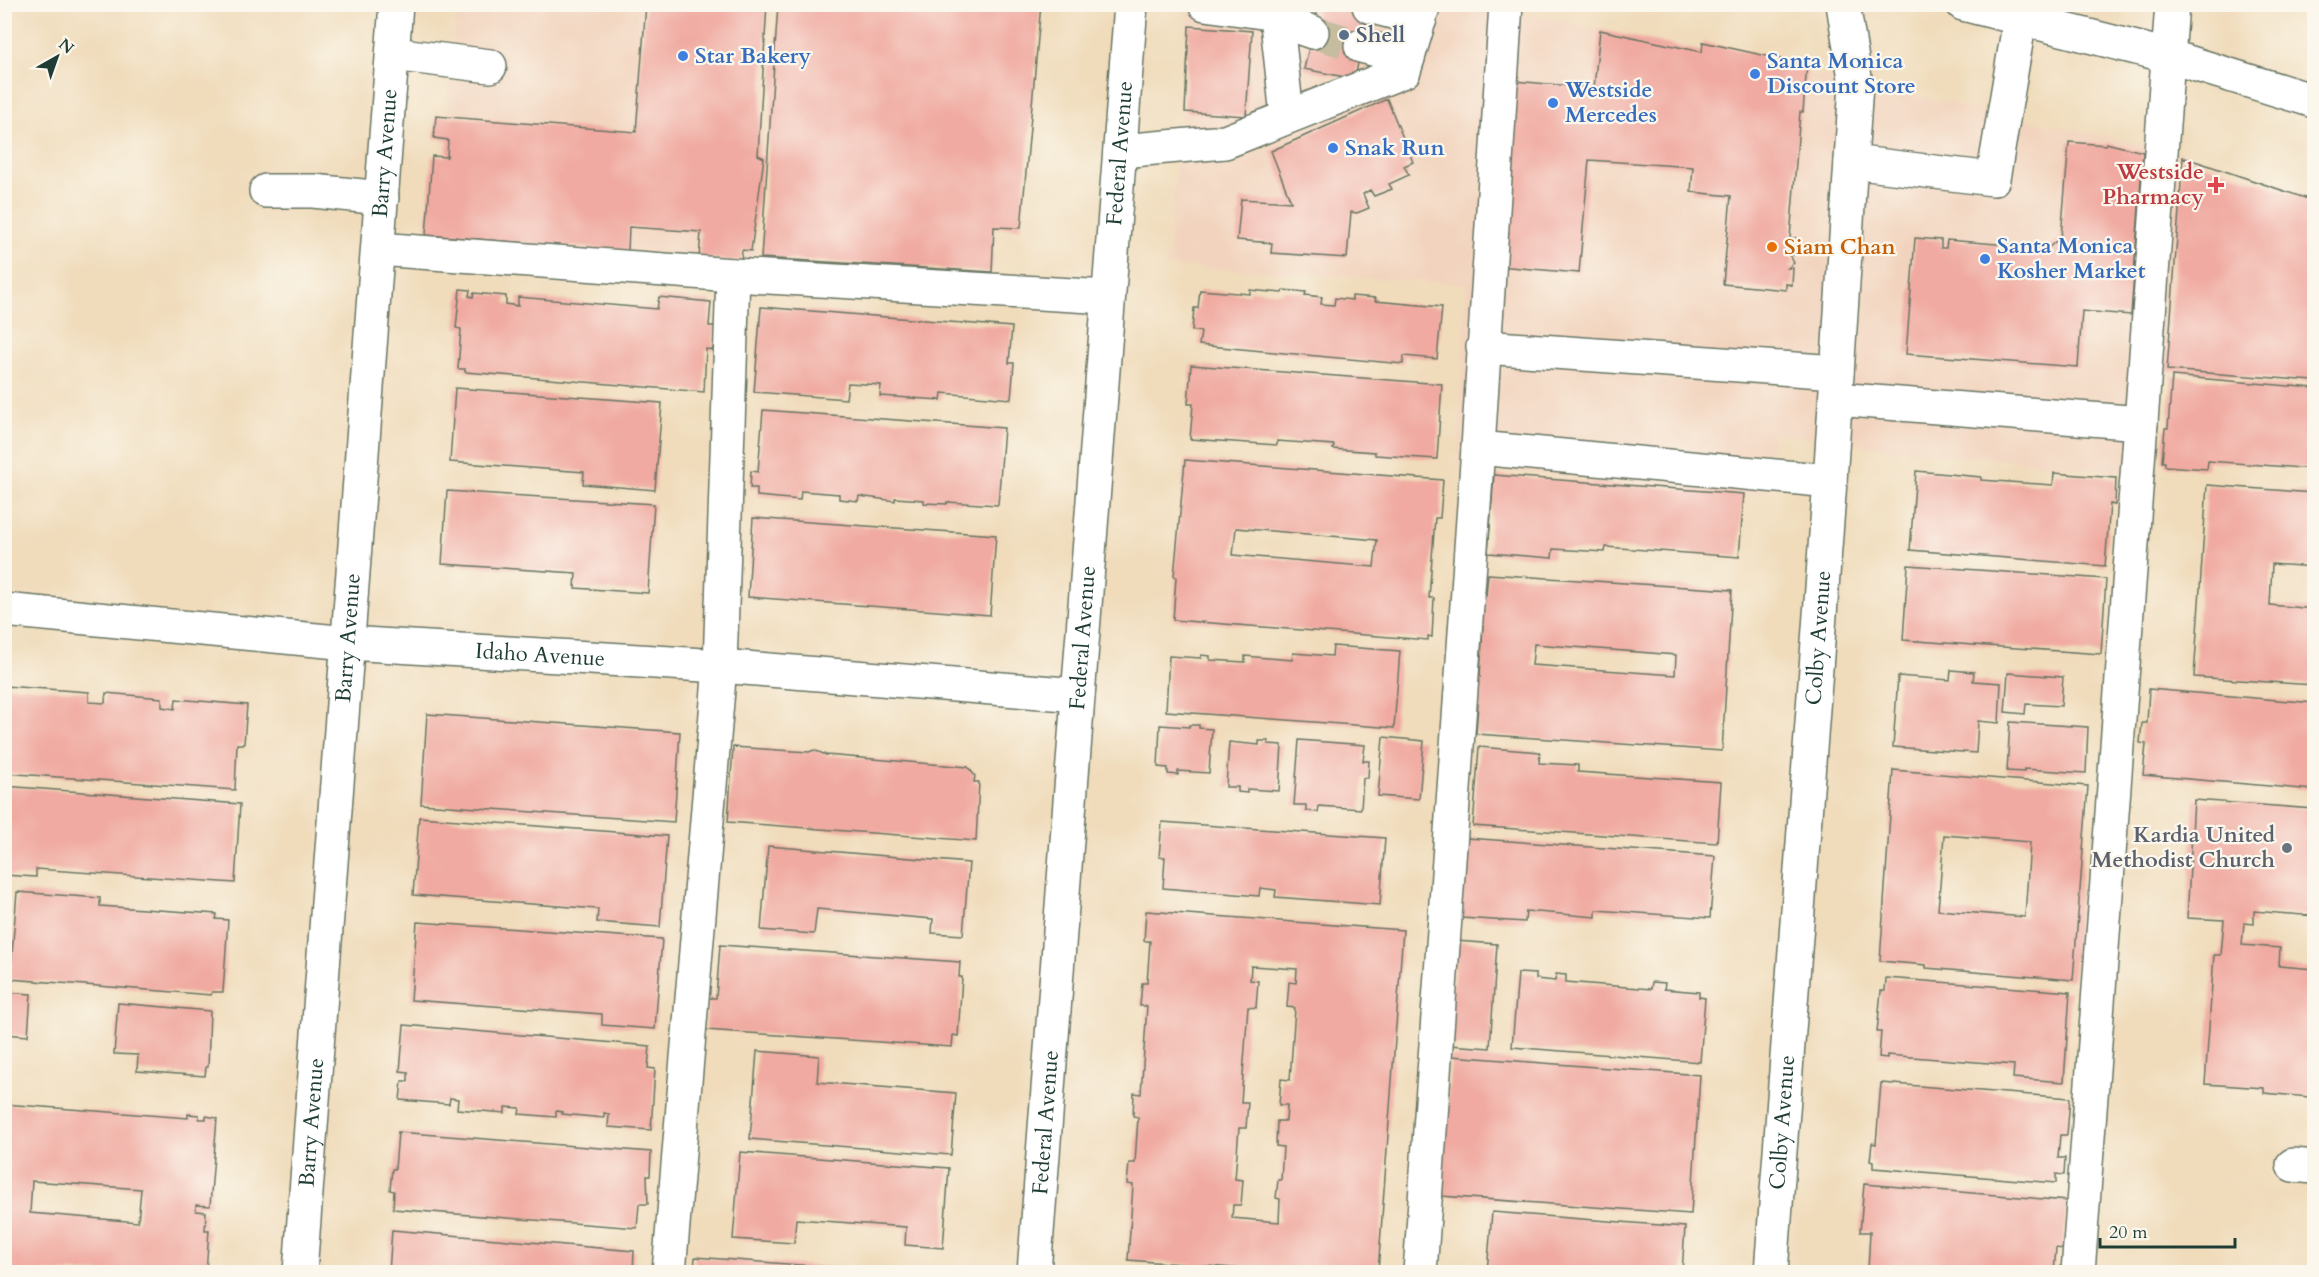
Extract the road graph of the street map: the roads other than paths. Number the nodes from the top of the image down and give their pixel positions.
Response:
1 (396, 4) edge
2 (1131, 4) edge
3 (1205, 4) edge
4 (1506, 4) edge
5 (1844, 4) edge
6 (1963, 4) edge
7 (2172, 4) edge
8 (1369, 6) dead end
9 (1422, 12) edge
10 (1276, 13) edge
11 (2020, 19) junction
12 (1312, 32) tunnel mouth
13 (1361, 46) tunnel mouth
14 (393, 54) junction
15 (2168, 56) junction
16 (1408, 58) junction
17 (490, 66) dead end
18 (2314, 101) edge
19 (1287, 116) junction
20 (1120, 151) junction
21 (1851, 162) junction
22 (266, 191) dead end
23 (382, 198) junction
24 (378, 249) junction
25 (733, 275) junction
26 (1108, 297) junction
27 (1484, 347) junction
28 (1836, 385) junction
29 (2141, 423) junction
30 (1478, 448) junction
31 (1830, 481) junction
32 (4, 610) edge
33 (348, 643) junction
34 (720, 666) junction
35 (1078, 695) junction
36 (300, 1272) edge
37 (669, 1272) edge
38 (1034, 1272) edge
39 (1420, 1272) edge
40 (1771, 1272) edge
41 (2078, 1272) edge

1 - 14 street, Barry Avenue
2 - 20 street, Federal Avenue
3 - 10 street
4 - 27 street
5 - 21 street, Colby Avenue
6 - 11 street
7 - 15 street
8 - 9 street
9 - 16 street
10 - 12 street
10 - 19 street
11 - 15 street
11 - 21 street
13 - 16 street
14 - 17 street
14 - 23 street, Barry Avenue
15 - 18 street
15 - 29 street
16 - 19 street
19 - 20 street
20 - 26 street, Federal Avenue
21 - 28 street, Colby Avenue
22 - 23 street
23 - 24 street, Barry Avenue
24 - 25 street
24 - 33 street, Barry Avenue
25 - 26 street
25 - 34 street
26 - 35 street, Federal Avenue
27 - 28 street
27 - 30 street
28 - 29 street
28 - 31 street, Colby Avenue
29 - 41 street
30 - 31 street
30 - 39 street
31 - 40 street, Colby Avenue
32 - 33 street, Idaho Avenue
33 - 34 street, Idaho Avenue
33 - 36 street, Barry Avenue
34 - 35 street, Idaho Avenue
34 - 37 street
35 - 38 street, Federal Avenue

